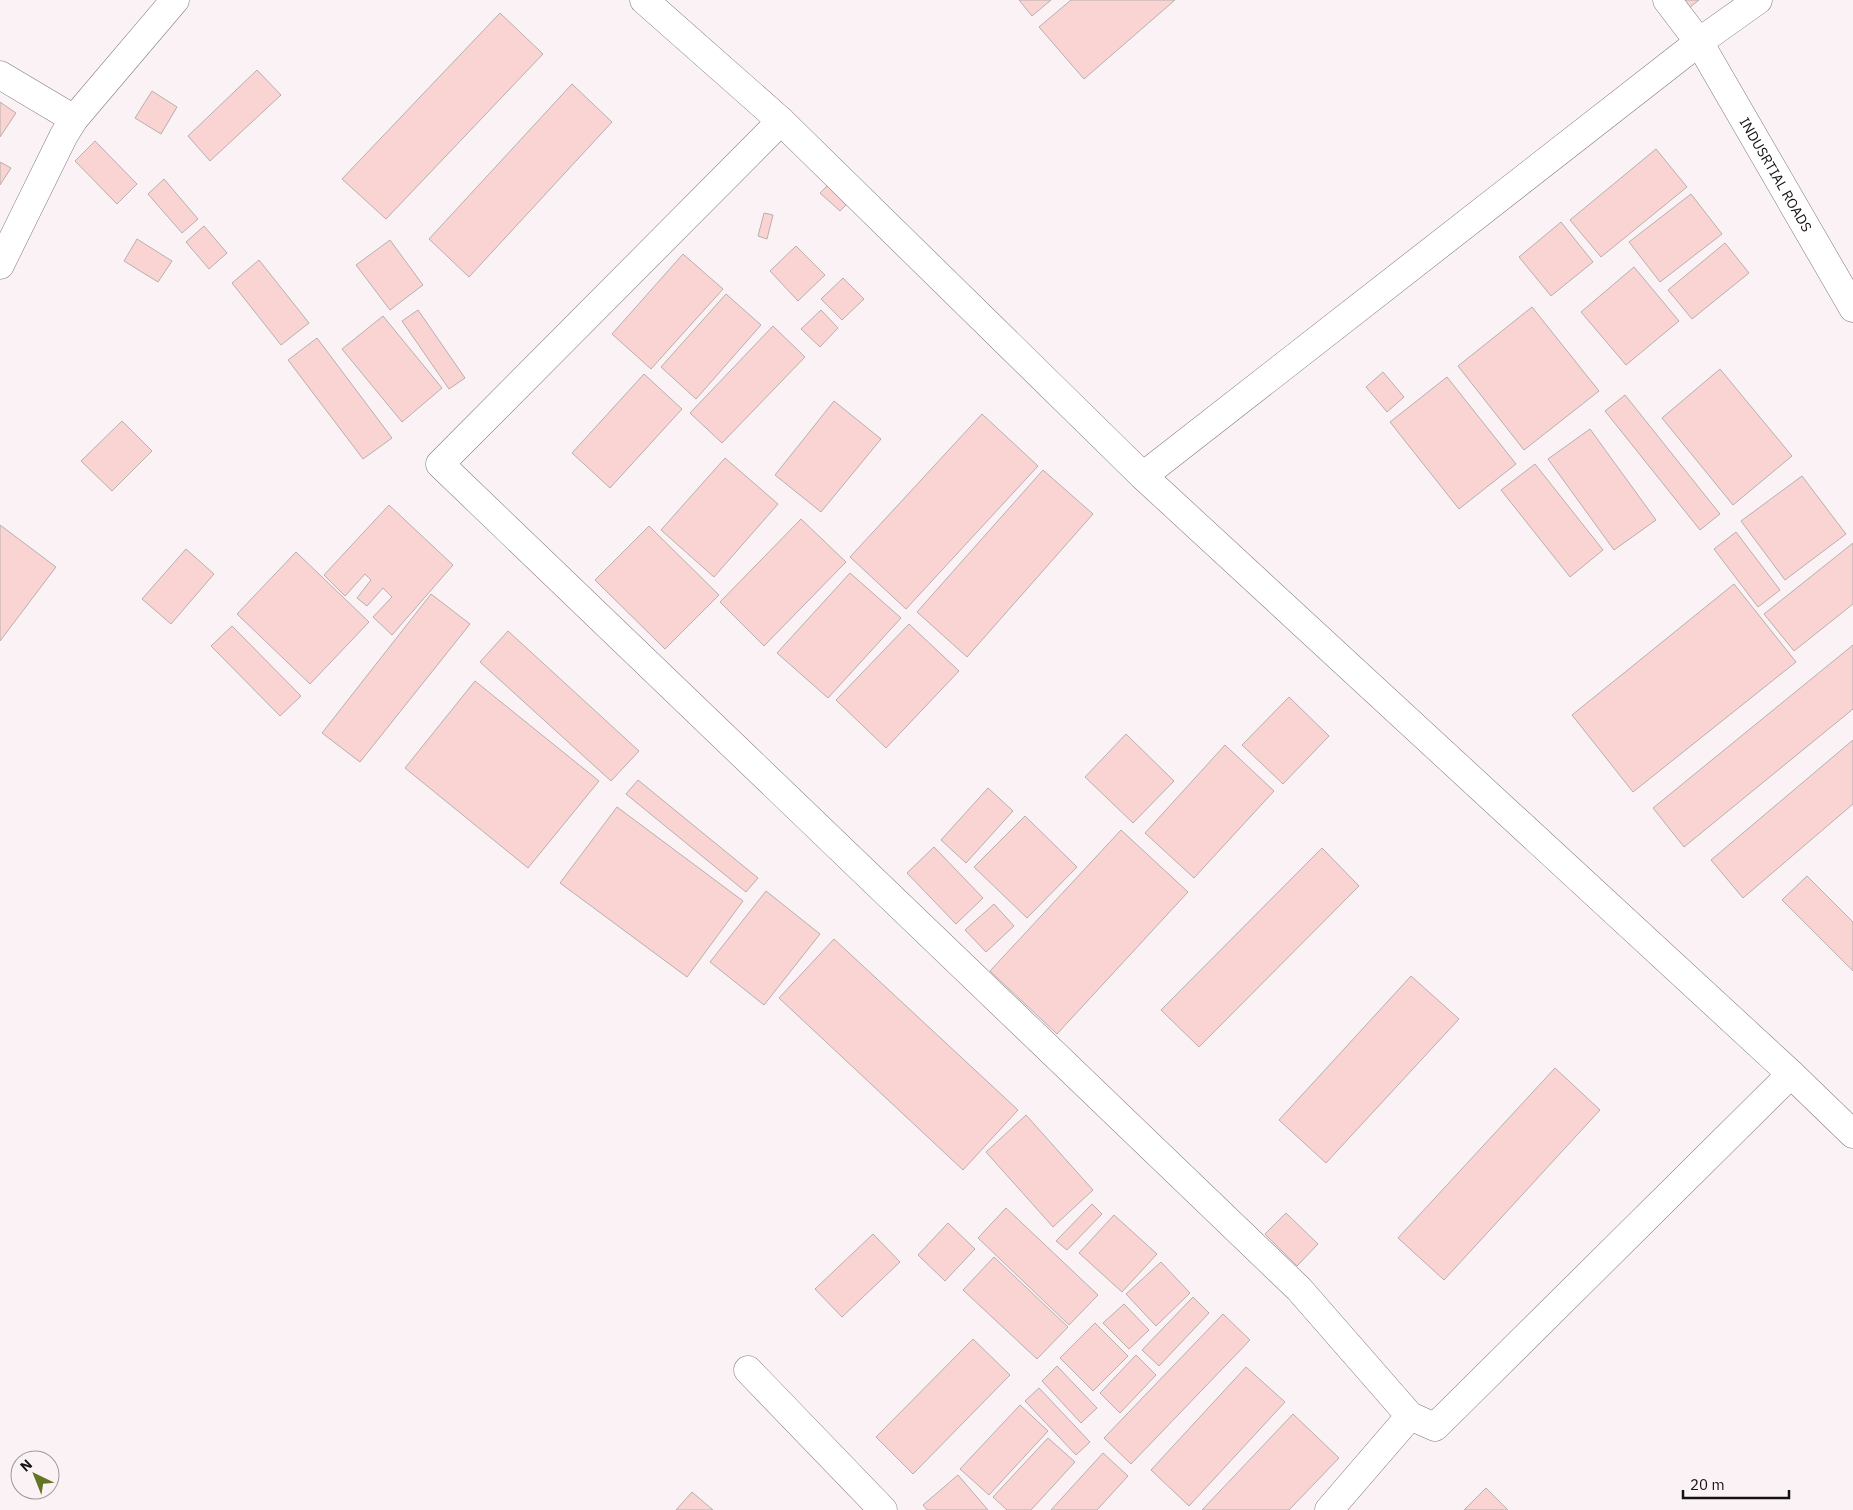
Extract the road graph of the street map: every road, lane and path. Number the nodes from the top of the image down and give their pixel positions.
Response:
1 (175, 0) edge
2 (644, 0) edge
3 (1667, 0) edge
4 (1758, 0) edge
5 (1699, 42) junction
6 (0, 75) edge
7 (74, 118) junction
8 (781, 121) junction
9 (0, 264) edge
10 (1853, 308) edge
11 (1143, 476) junction
12 (1791, 1074) junction
13 (1853, 1134) edge
14 (748, 1370) dead end
15 (1410, 1416) junction
16 (883, 1510) edge
17 (1329, 1510) edge

1 - 7 street
2 - 8 street
3 - 5 street, INDUSRTIAL ROADS
4 - 5 street
5 - 10 street, INDUSRTIAL ROADS
5 - 11 street
6 - 7 street
7 - 9 street
8 - 11 street
8 - 15 street
11 - 12 street
12 - 13 street
12 - 15 street
14 - 16 street
15 - 17 street

